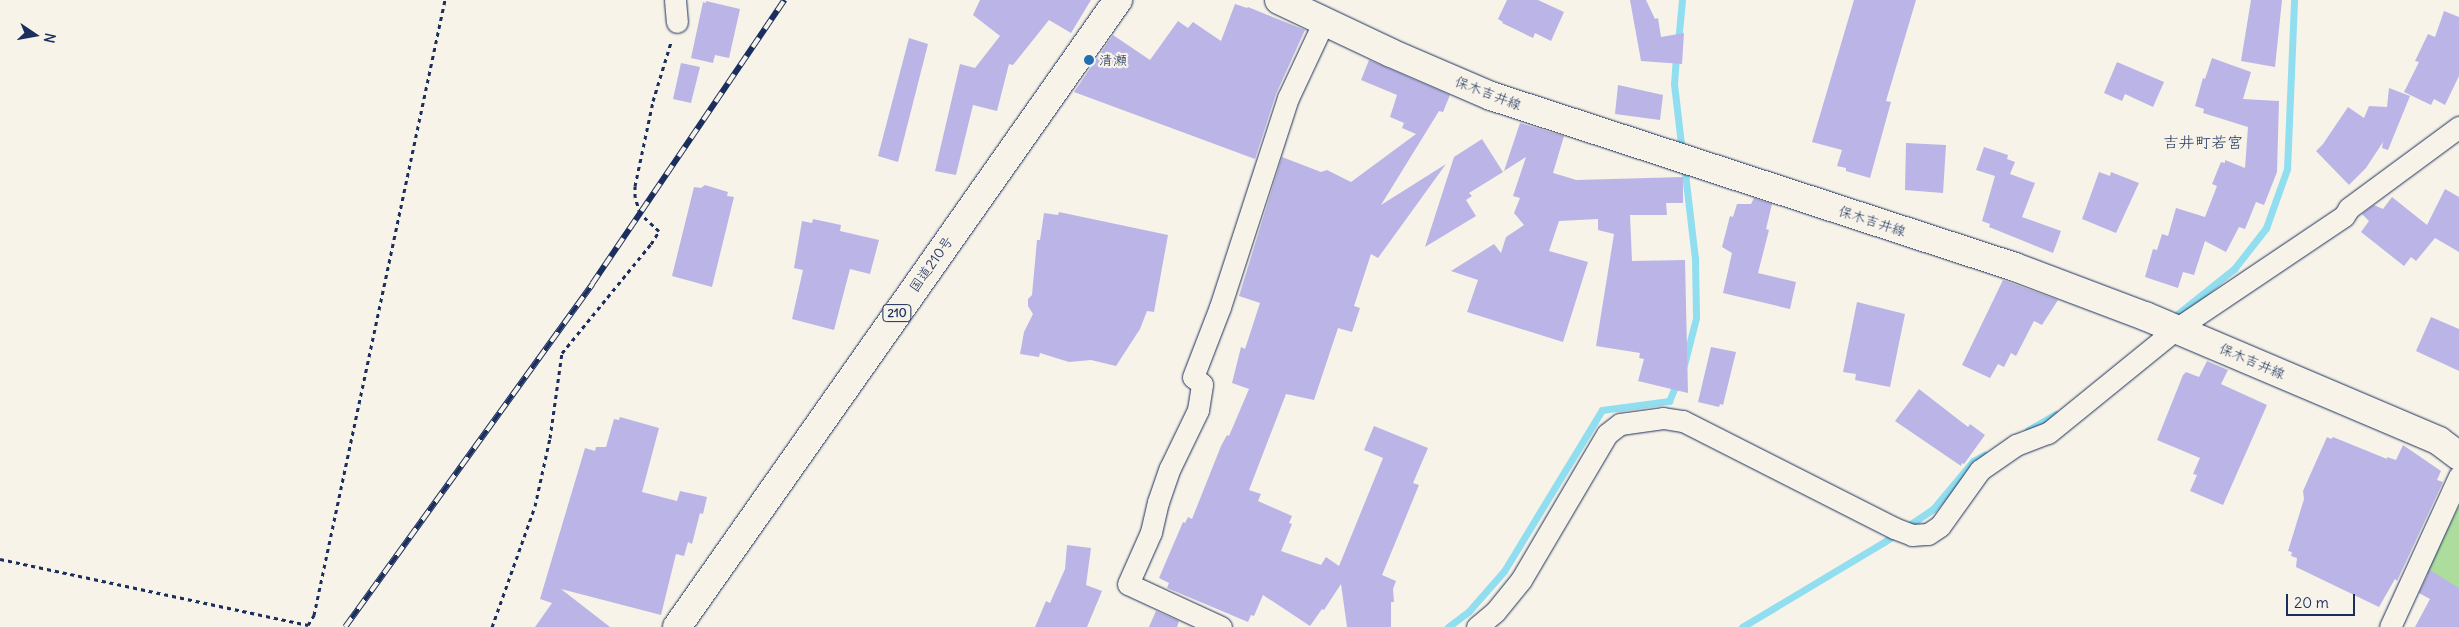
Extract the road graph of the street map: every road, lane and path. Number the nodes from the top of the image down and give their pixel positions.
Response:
1 (445, 0) edge
2 (675, 0) edge
3 (1118, 0) edge
4 (1280, 0) edge
5 (1324, 21) junction
6 (678, 22) joint
7 (2459, 128) edge
8 (2176, 329) junction
9 (2459, 456) edge
10 (2459, 476) edge
11 (0, 559) edge
12 (308, 626) edge
13 (492, 627) edge
14 (677, 627) edge
15 (1221, 627) edge
16 (1477, 627) edge
17 (2390, 627) edge

1 - 12 path
2 - 6 street
3 - 14 main road, 国道210号 / 210
4 - 5 main road, 保木吉井線
5 - 8 main road, 保木吉井線
5 - 15 street
6 - 13 path
7 - 8 street
8 - 9 main road, 保木吉井線
8 - 16 street
10 - 17 street
11 - 12 path

